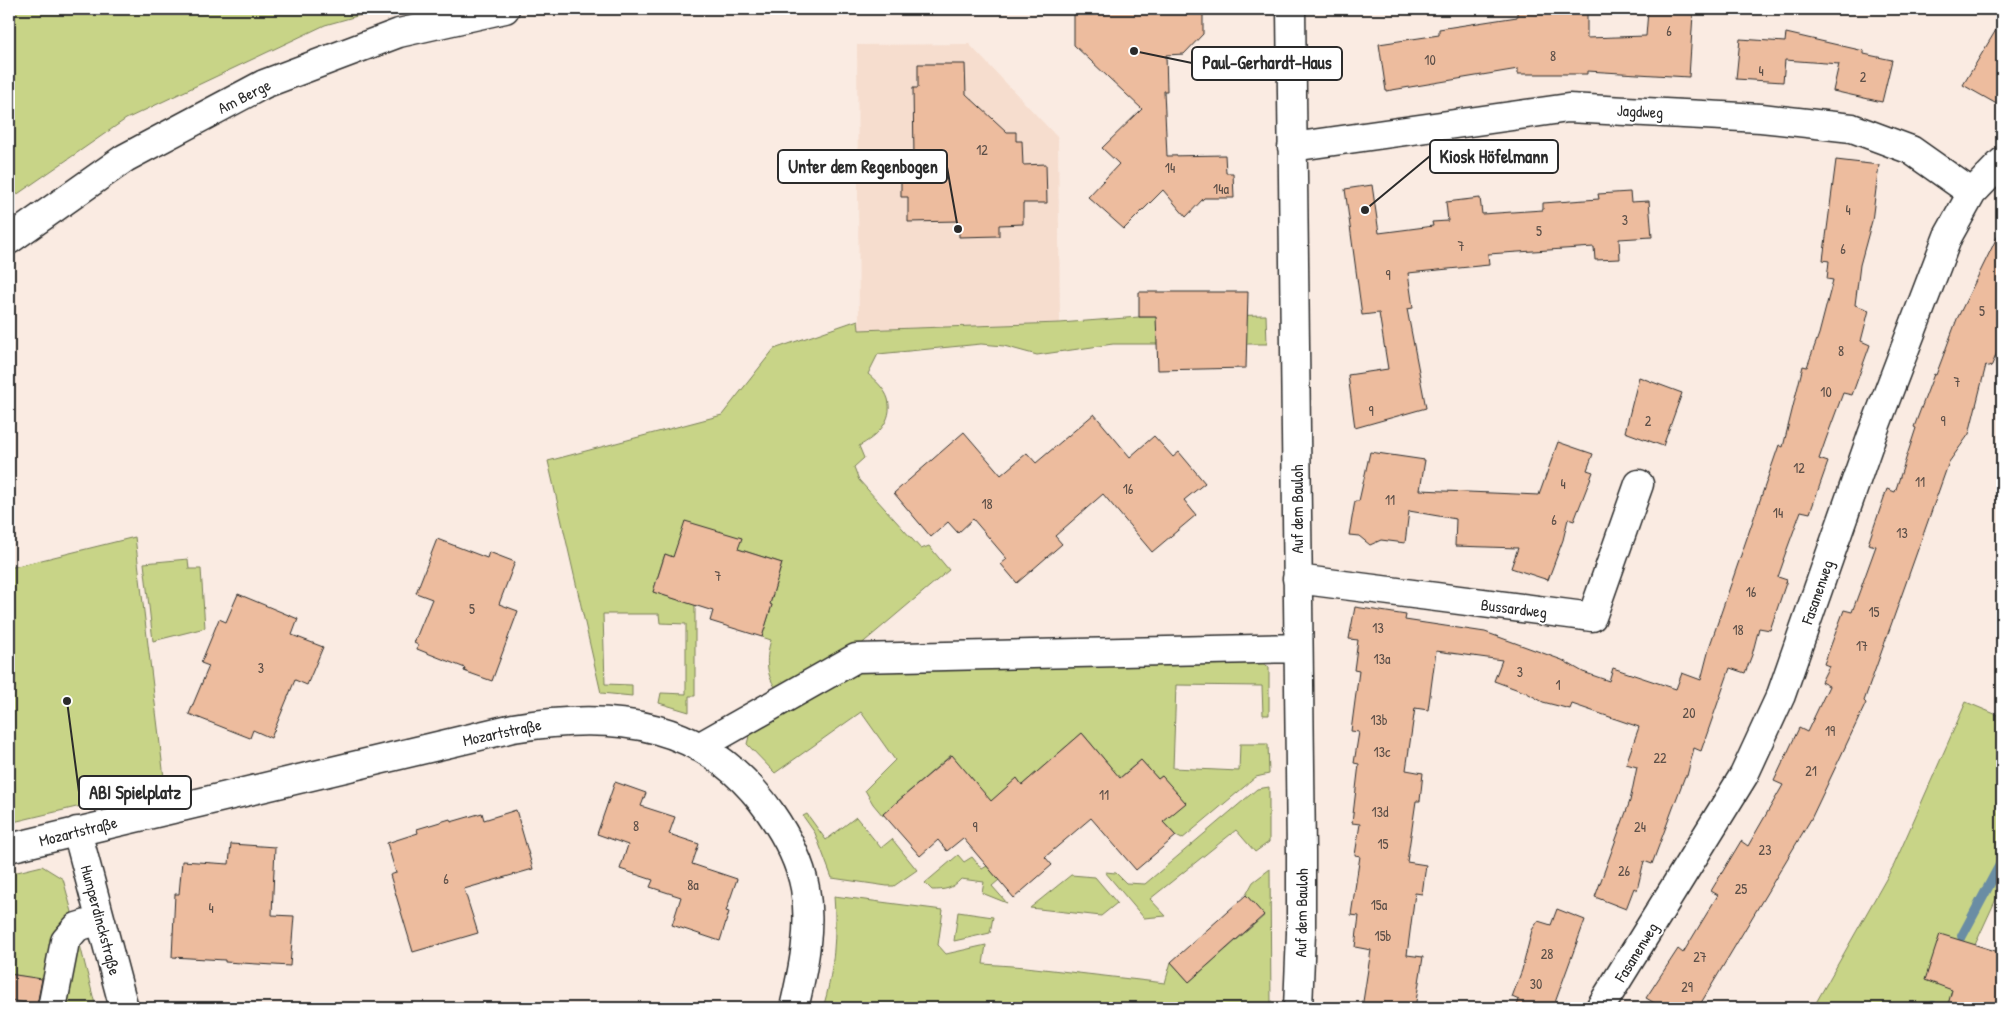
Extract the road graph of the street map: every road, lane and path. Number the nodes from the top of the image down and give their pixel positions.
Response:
1 (505, 9) edge
2 (1291, 9) edge
3 (1292, 147) junction
4 (2002, 162) edge
5 (1972, 193) junction
6 (9, 240) edge
7 (1640, 484) dead end
8 (1297, 579) junction
9 (1298, 648) junction
10 (699, 747) junction
11 (77, 831) junction
12 (9, 848) edge
13 (100, 920) junction
14 (52, 1008) edge
15 (124, 1008) edge
16 (794, 1008) edge
17 (1298, 1008) edge
18 (1600, 1008) edge

1 - 6 street, Am Berge
2 - 3 street, Auf dem Bauloh
3 - 5 street, Jagdweg
3 - 8 street, Auf dem Bauloh
4 - 5 street, Fasanenweg
5 - 18 street, Fasanenweg
7 - 8 street, Bussardweg
8 - 9 street, Auf dem Bauloh
9 - 10 street
9 - 17 street, Auf dem Bauloh
10 - 11 street, Mozartstraße
10 - 16 street, Mozartstraße
11 - 12 street, Mozartstraße
11 - 13 street, Humperdinckstraße
13 - 14 street
13 - 15 street, Humperdinckstraße

